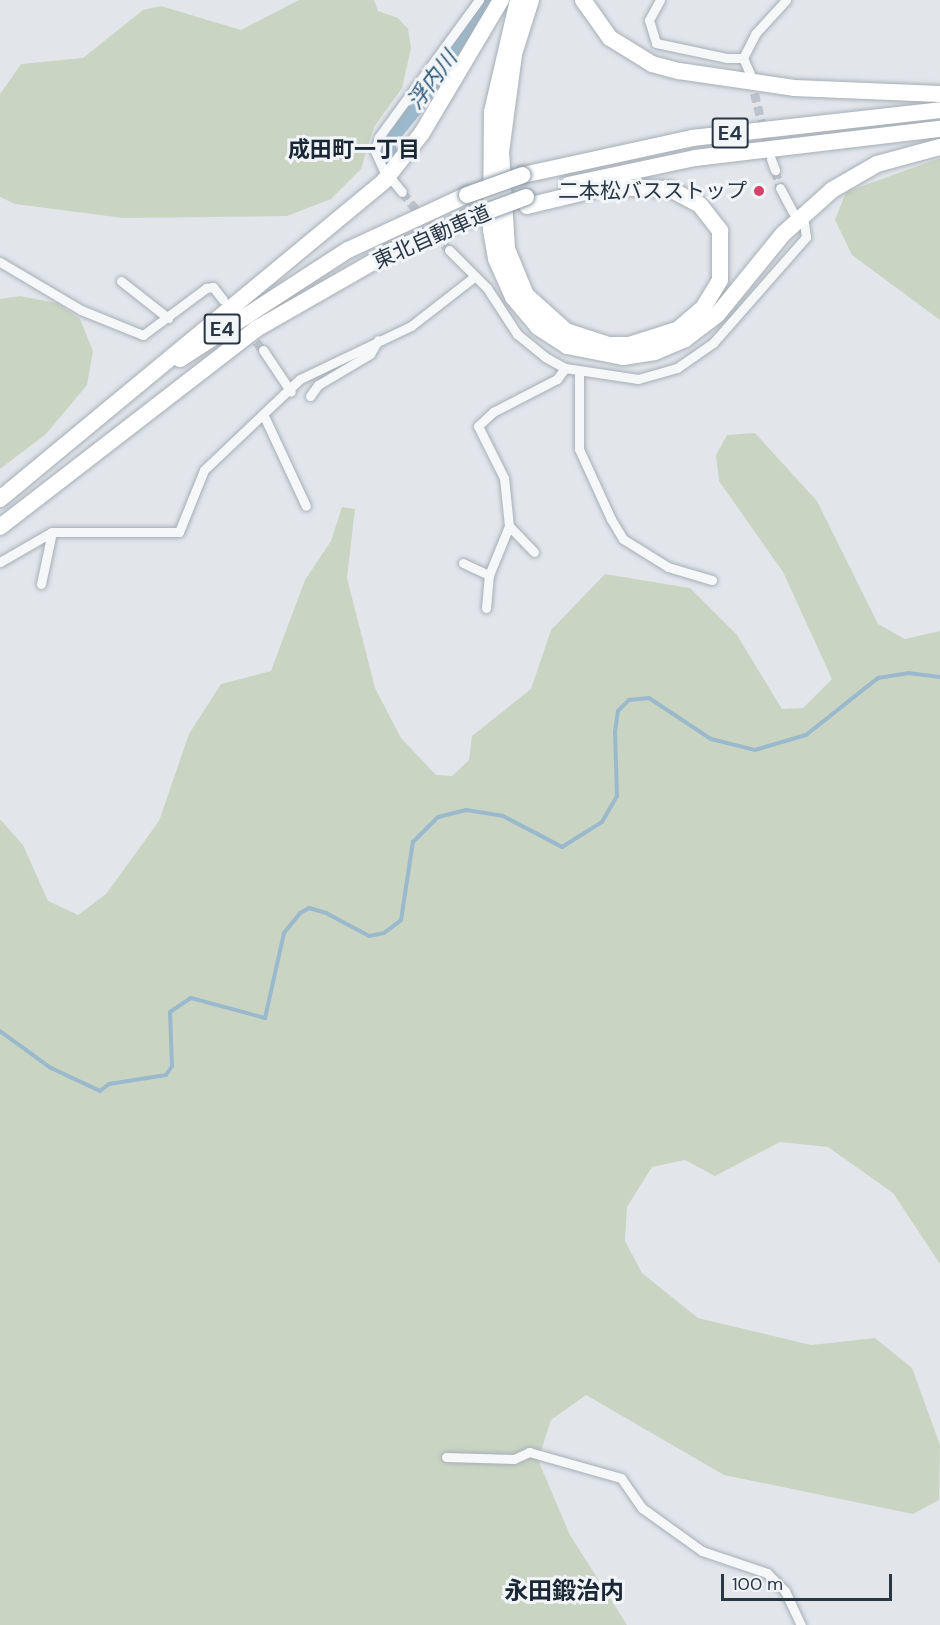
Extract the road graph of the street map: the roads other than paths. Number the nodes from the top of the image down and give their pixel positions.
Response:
1 (480, 0) edge
2 (501, 0) edge
3 (518, 0) edge
4 (531, 0) edge
5 (583, 0) edge
6 (660, 0) edge
7 (786, 0) edge
8 (743, 58) junction
9 (750, 74) tunnel mouth
10 (940, 94) edge
11 (940, 110) edge
12 (940, 129) edge
13 (940, 147) edge
14 (771, 159) tunnel mouth
15 (383, 169) dead end
16 (775, 170) tunnel mouth
17 (393, 181) dead end
18 (780, 188) tunnel mouth
19 (402, 192) tunnel mouth
20 (526, 201) junction
21 (793, 212) dead end
22 (804, 223) dead end
23 (449, 250) tunnel mouth
24 (0, 262) edge
25 (474, 277) junction
26 (121, 281) dead end
27 (223, 300) dead end
28 (168, 318) junction
29 (378, 340) junction
30 (263, 350) tunnel mouth
31 (565, 368) junction
32 (579, 371) junction
33 (291, 392) junction
34 (310, 396) dead end
35 (264, 417) junction
36 (0, 499) edge
37 (306, 506) dead end
38 (509, 526) junction
39 (0, 527) edge
40 (52, 532) junction
41 (534, 552) dead end
42 (0, 562) edge
43 (464, 563) dead end
44 (489, 575) junction
45 (712, 580) dead end
46 (41, 584) dead end
47 (486, 608) dead end
48 (446, 1456) dead end
49 (801, 1625) edge

1 - 15 street
2 - 36 highway
3 - 13 highway
4 - 20 highway
5 - 10 highway
6 - 8 street
7 - 8 street
8 - 9 street
11 - 36 highway, 東北自動車道 / E4, bridge
12 - 20 highway, 東北自動車道 / E4
14 - 16 street
17 - 19 street
18 - 21 street
20 - 39 highway, 東北自動車道 / E4, bridge
22 - 32 street
23 - 25 street
24 - 28 street
25 - 29 street
25 - 31 street
26 - 28 street
27 - 28 street
29 - 33 street
29 - 34 street
30 - 33 street
31 - 32 street
31 - 38 street
32 - 45 street
33 - 35 street
35 - 37 street
35 - 40 street
38 - 41 street
38 - 44 street
40 - 42 street
40 - 46 street
43 - 44 street
44 - 47 street
48 - 49 street

